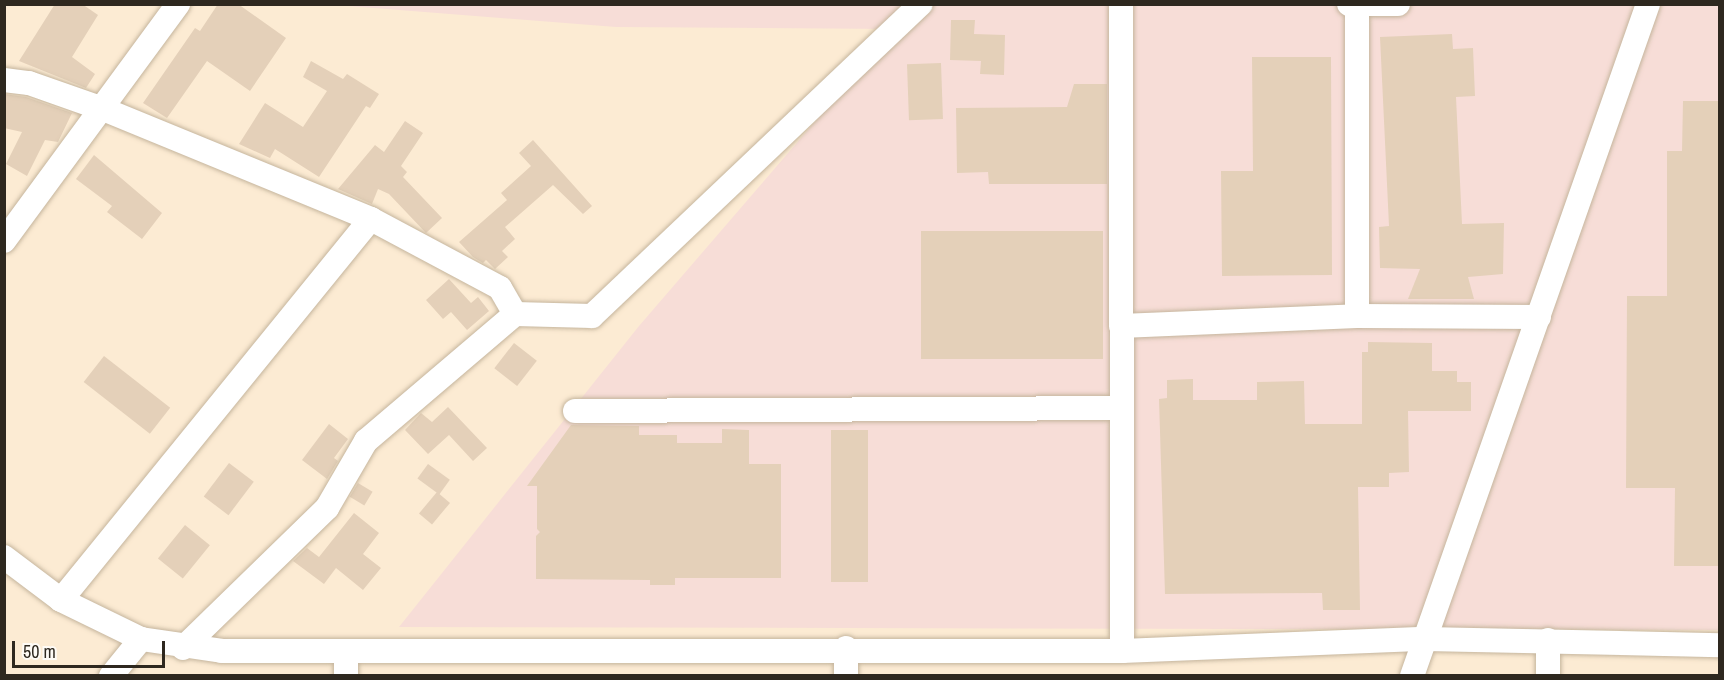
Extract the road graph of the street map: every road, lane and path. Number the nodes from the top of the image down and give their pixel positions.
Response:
1 (178, 4) edge
2 (921, 4) edge
3 (1120, 4) edge
4 (1349, 4) edge
5 (1398, 4) edge
6 (1648, 4) edge
7 (1357, 5) edge
8 (4, 80) edge
9 (103, 109) junction
10 (370, 219) junction
11 (4, 241) edge
12 (515, 314) junction
13 (1357, 316) junction
14 (1539, 317) junction
15 (1121, 326) junction
16 (1122, 408) junction
17 (575, 411) dead end
18 (4, 557) edge
19 (61, 600) junction
20 (141, 639) junction
21 (1425, 639) junction
22 (1548, 640) junction
23 (1719, 645) edge
24 (183, 648) junction
25 (846, 648) junction
26 (1122, 651) junction
27 (346, 664) edge
28 (111, 675) edge
29 (846, 675) edge
30 (1412, 675) edge
31 (1548, 675) edge

1 - 9 street
2 - 12 street
3 - 15 street
4 - 7 street
5 - 7 street
6 - 14 street
7 - 13 street
8 - 9 street
9 - 10 street
9 - 11 street
10 - 12 street
10 - 19 street
12 - 24 street
13 - 14 street
13 - 15 street
14 - 21 street
15 - 16 street
16 - 17 street
16 - 26 street
18 - 19 street
19 - 20 street
20 - 24 street
20 - 28 street
21 - 22 street
21 - 26 street
21 - 30 street
22 - 23 street
22 - 31 street
24 - 27 street
25 - 26 street
25 - 27 street
25 - 29 street

